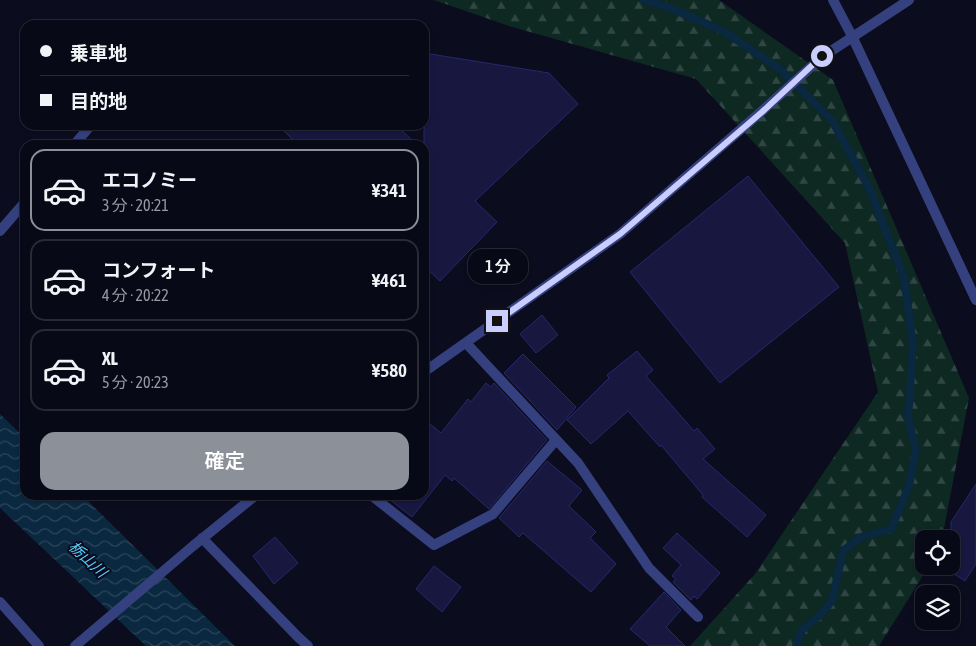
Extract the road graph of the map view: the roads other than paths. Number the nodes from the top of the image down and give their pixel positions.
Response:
1 (832, 0) edge
2 (909, 0) edge
3 (852, 36) junction
4 (87, 130) edge
5 (78, 140) edge
6 (20, 208) edge
7 (0, 231) edge
8 (976, 300) edge
9 (466, 343) junction
10 (429, 369) edge
11 (556, 440) junction
12 (250, 500) edge
13 (377, 500) edge
14 (202, 538) junction
15 (0, 602) edge
16 (698, 617) dead end
17 (39, 646) edge
18 (75, 646) edge
19 (308, 646) edge

1 - 3 street
2 - 3 street
3 - 8 street
3 - 9 street
4 - 5 street
6 - 7 street
9 - 10 street
9 - 11 street
11 - 13 street
11 - 16 street
12 - 14 street
14 - 18 street
14 - 19 street
15 - 17 street

